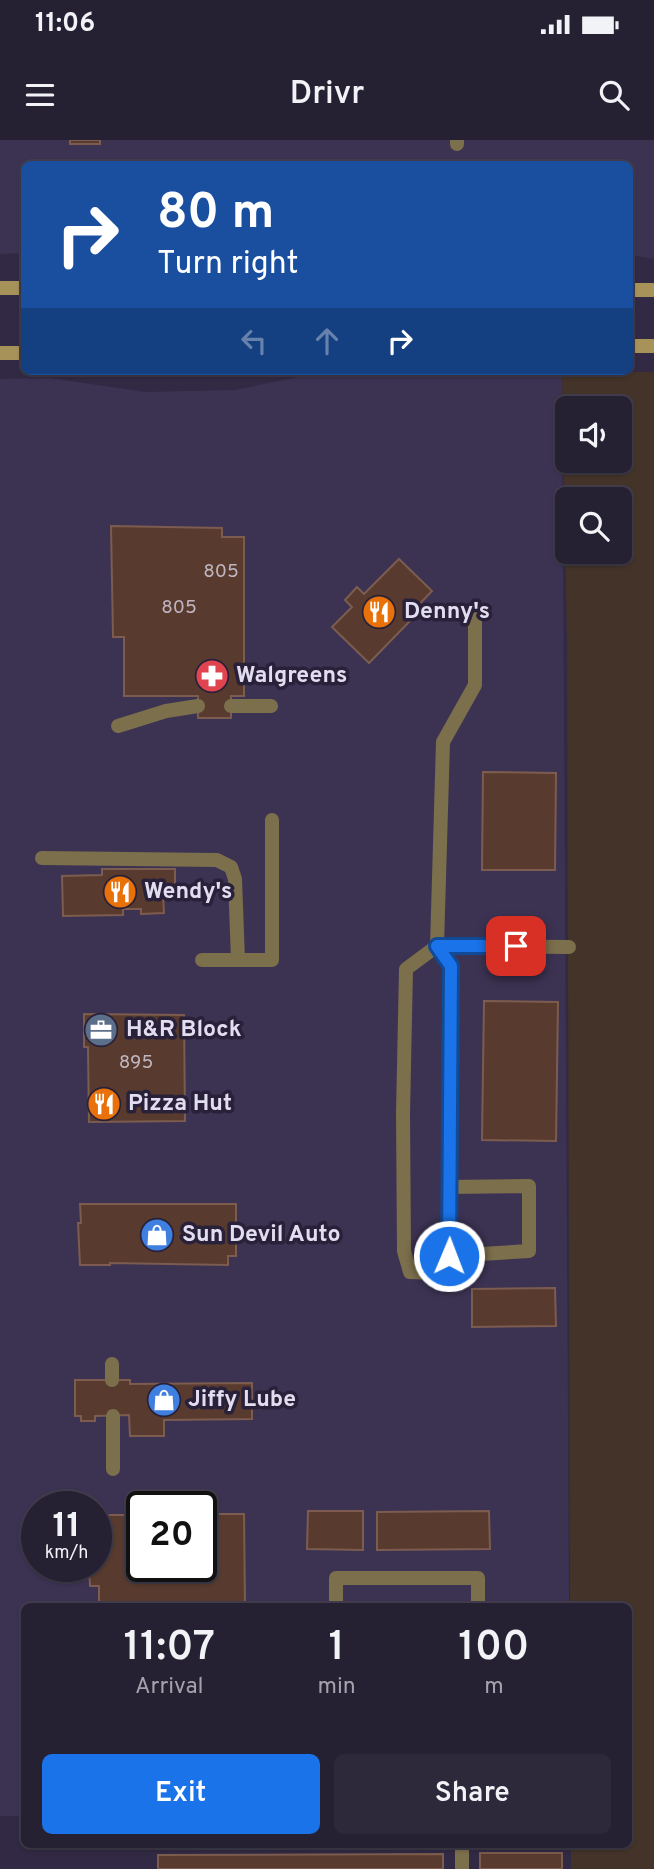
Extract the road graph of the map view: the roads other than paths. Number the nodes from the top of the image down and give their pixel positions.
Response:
1 (0, 288) edge
2 (21, 288) edge
3 (633, 290) edge
4 (654, 290) edge
5 (633, 346) edge
6 (654, 346) edge
7 (21, 353) edge
8 (0, 354) edge
9 (475, 619) dead end
10 (198, 706) dead end
11 (231, 706) dead end
12 (271, 706) dead end
13 (118, 726) dead end
14 (272, 820) dead end
15 (43, 858) dead end
16 (437, 946) junction
17 (569, 947) dead end
18 (238, 960) junction
19 (202, 961) dead end
20 (449, 1187) junction
21 (449, 1256) junction
22 (112, 1364) dead end
23 (112, 1380) dead end
24 (113, 1416) dead end
25 (113, 1469) dead end
26 (336, 1603) edge
27 (478, 1603) edge
28 (462, 1848) edge
29 (462, 1869) edge

1 - 2 main road
3 - 4 main road
5 - 6 main road
7 - 8 main road
9 - 16 lane
10 - 13 lane
11 - 12 lane
14 - 18 lane
15 - 18 lane
16 - 17 lane
16 - 20 lane
16 - 21 lane
18 - 19 lane
20 - 21 lane
20 - 21 lane
22 - 23 lane
24 - 25 lane
26 - 27 lane
28 - 29 lane

